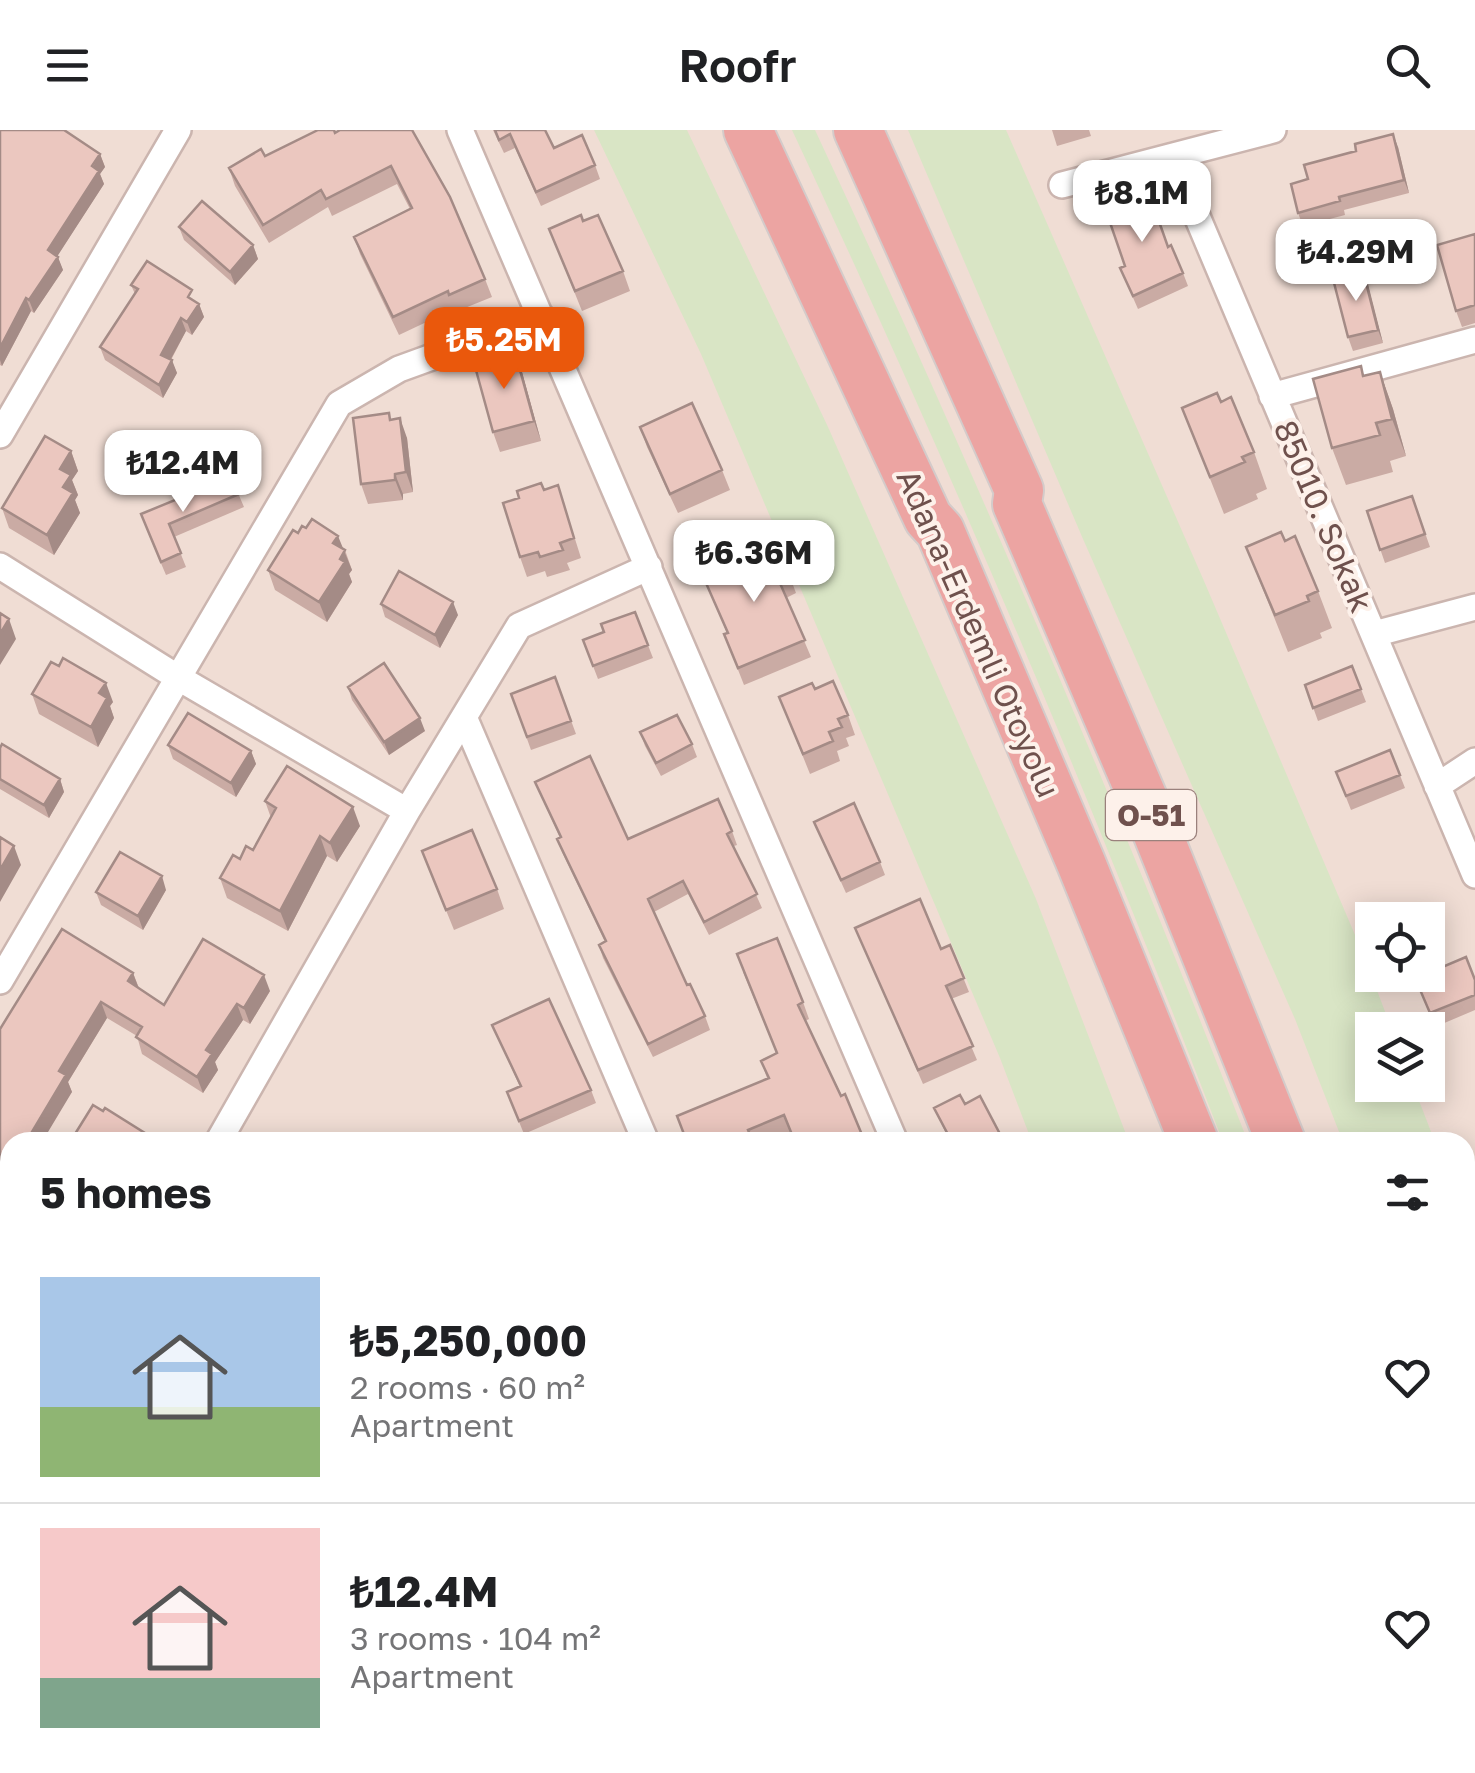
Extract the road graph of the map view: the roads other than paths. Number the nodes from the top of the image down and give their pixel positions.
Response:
1 (178, 130) edge
2 (460, 130) edge
3 (748, 130) edge
4 (858, 130) edge
5 (1273, 130) edge
6 (1172, 157) junction
7 (1062, 185) dead end
8 (542, 316) junction
9 (1475, 340) edge
10 (1272, 396) junction
11 (0, 435) edge
12 (1019, 490) junction
13 (928, 518) junction
14 (0, 566) edge
15 (649, 567) junction
16 (1475, 607) edge
17 (1374, 634) junction
18 (178, 678) junction
19 (464, 717) junction
20 (1475, 761) edge
21 (1438, 786) junction
22 (407, 811) junction
23 (1475, 875) edge
24 (0, 981) edge
25 (224, 1132) edge
26 (642, 1132) edge
27 (891, 1132) edge
28 (1160, 1132) edge
29 (1190, 1132) edge
30 (1277, 1132) edge
31 (1308, 1132) edge

1 - 11 street
2 - 8 street
3 - 13 highway, Adana-Erdemli Otoyolu / O-51
4 - 12 highway, O-51
5 - 6 street
6 - 7 street
6 - 10 street, 85010. Sokak
8 - 15 street
8 - 18 street
9 - 10 street
10 - 17 street, 85010. Sokak
12 - 30 highway, O-51
12 - 31 highway
13 - 28 highway
13 - 29 highway, Adana-Erdemli Otoyolu / O-51
14 - 18 street
15 - 19 street
15 - 27 street
16 - 17 street
17 - 21 street, 85010. Sokak
18 - 22 street
18 - 24 street
19 - 22 street
19 - 26 street
20 - 21 street
21 - 23 street, 85010. Sokak
22 - 25 street

